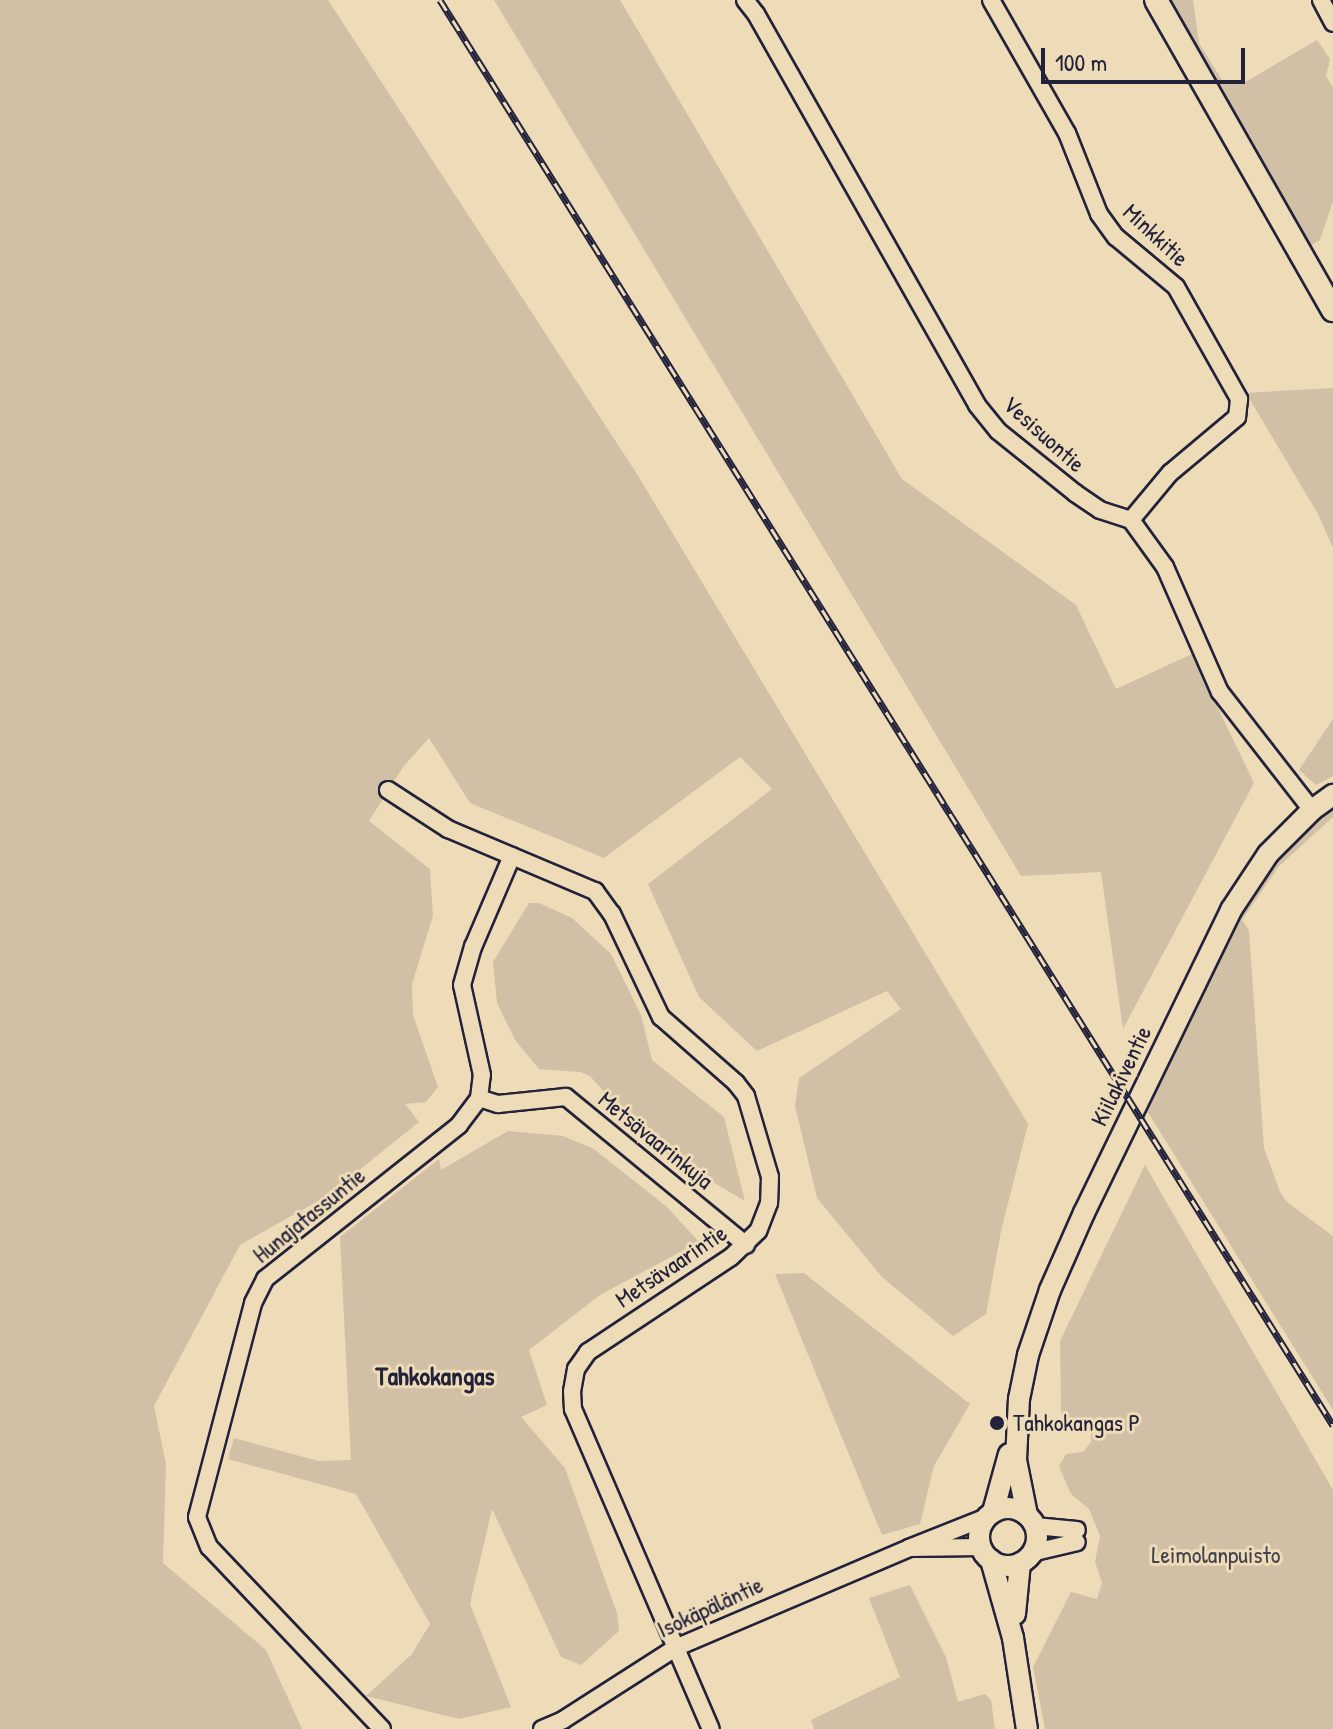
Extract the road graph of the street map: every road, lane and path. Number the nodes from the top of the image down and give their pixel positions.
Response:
1 (745, 0) edge
2 (991, 0) edge
3 (1156, 0) edge
4 (1321, 0) edge
5 (756, 7) edge
6 (1333, 23) edge
7 (1333, 310) edge
8 (1131, 520) junction
9 (388, 790) dead end
10 (1333, 795) edge
11 (1312, 810) junction
12 (512, 856) junction
13 (479, 1098) junction
14 (746, 1245) junction
15 (1017, 1415) junction
16 (990, 1514) junction
17 (1031, 1521) junction
18 (909, 1548) junction
19 (986, 1554) junction
20 (1026, 1558) junction
21 (1013, 1638) junction
22 (675, 1648) junction
23 (382, 1729) edge
24 (542, 1729) edge
25 (711, 1729) edge
26 (1027, 1729) edge

1 - 5 street, Vesisuontie
2 - 8 street, Minkkitie
3 - 7 main road
4 - 6 street
5 - 8 street, Vesisuontie
8 - 11 street
9 - 12 street, Metsävaarintie
10 - 11 street, Kiilakiventie
11 - 15 street, Kiilakiventie
12 - 13 street
12 - 14 street, Metsävaarintie
13 - 14 street, Metsävaarinkuja
13 - 23 street, Hunajatassuntie
14 - 22 street, Metsävaarintie
15 - 16 street, Kiilakiventie
15 - 17 street, Kiilakiventie
16 - 17 street
16 - 18 street, Isokäpäläntie
16 - 19 street
17 - 20 street
17 - 20 street
18 - 19 street, Isokäpäläntie
18 - 22 street, Isokäpäläntie
19 - 20 street
19 - 21 street
20 - 21 street
21 - 26 street
22 - 24 street, Isokäpäläntie
22 - 25 street, Metsävaarintie

